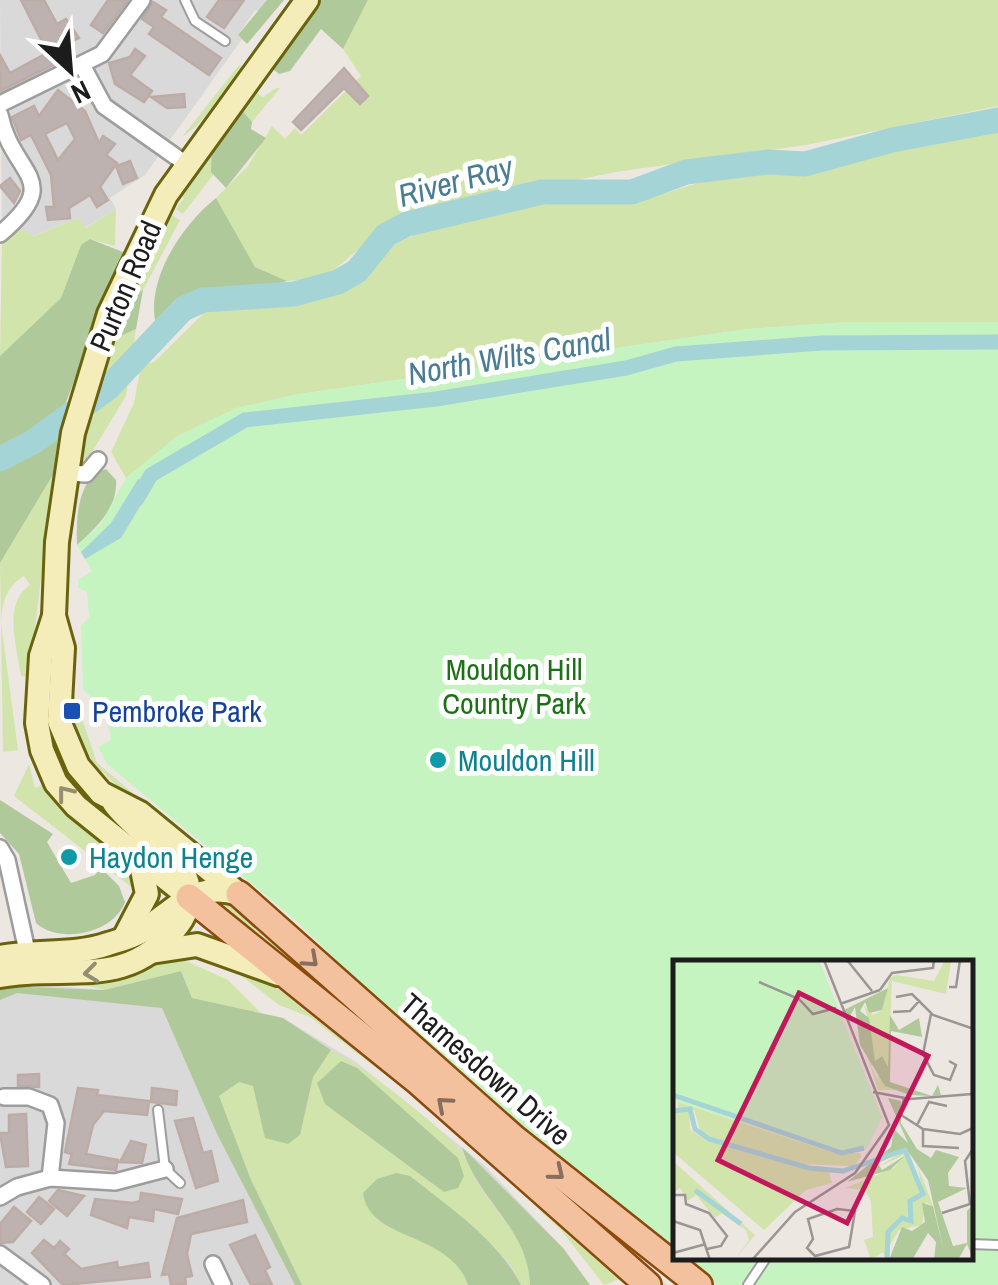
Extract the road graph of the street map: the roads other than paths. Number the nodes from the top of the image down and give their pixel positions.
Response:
1 (142, 0) edge
2 (185, 0) edge
3 (306, 0) edge
4 (226, 41) dead end
5 (82, 65) junction
6 (1, 104) edge
7 (0, 114) edge
8 (3, 136) edge
9 (186, 164) junction
10 (0, 234) edge
11 (98, 460) dead end
12 (66, 473) junction
13 (54, 616) junction
14 (114, 802) junction
15 (0, 848) edge
16 (138, 856) junction
17 (239, 894) junction
18 (188, 897) junction
19 (124, 938) junction
20 (148, 952) junction
21 (0, 958) edge
22 (29, 964) junction
23 (0, 976) edge
24 (291, 979) junction
25 (2, 1094) edge
26 (158, 1110) dead end
27 (165, 1169) junction
28 (50, 1178) junction
29 (180, 1183) dead end
30 (0, 1197) edge
31 (630, 1232) junction
32 (973, 1244) edge
33 (998, 1245) edge
34 (0, 1254) edge
35 (765, 1260) edge
36 (212, 1264) dead end
37 (750, 1281) edge
38 (33, 1282) edge
39 (223, 1285) edge
40 (648, 1285) edge
41 (674, 1285) edge
42 (699, 1285) edge
43 (740, 1285) edge

1 - 5 street
2 - 4 lane
3 - 9 main road, Purton Road
5 - 6 street
5 - 9 street
6 - 7 street
7 - 8 street
8 - 10 street
9 - 12 main road, Purton Road
11 - 12 street
12 - 13 main road, Purton Road
13 - 14 main road, Purton Road
16 -> 13 main road, Purton Road
14 - 17 main road, Purton Road
14 - 18 main road, Purton Road
15 - 22 street
16 - 18 main road, Purton Road
16 - 19 main road
17 - 18 main road
17 -> 31 main road, Thamesdown Drive
18 - 19 main road
18 - 20 main road
18 - 24 main road, Thamesdown Drive
19 - 22 main road
20 -> 22 main road
20 - 24 main road
21 - 22 main road
22 - 23 main road
40 -> 24 main road, Thamesdown Drive
25 - 28 street
26 - 27 lane
27 - 28 street
27 - 29 lane
28 - 30 street
31 - 41 main road
31 - 42 main road, Thamesdown Drive
32 - 33 lane
34 - 38 street
35 - 37 lane
36 - 39 street
37 - 43 lane

